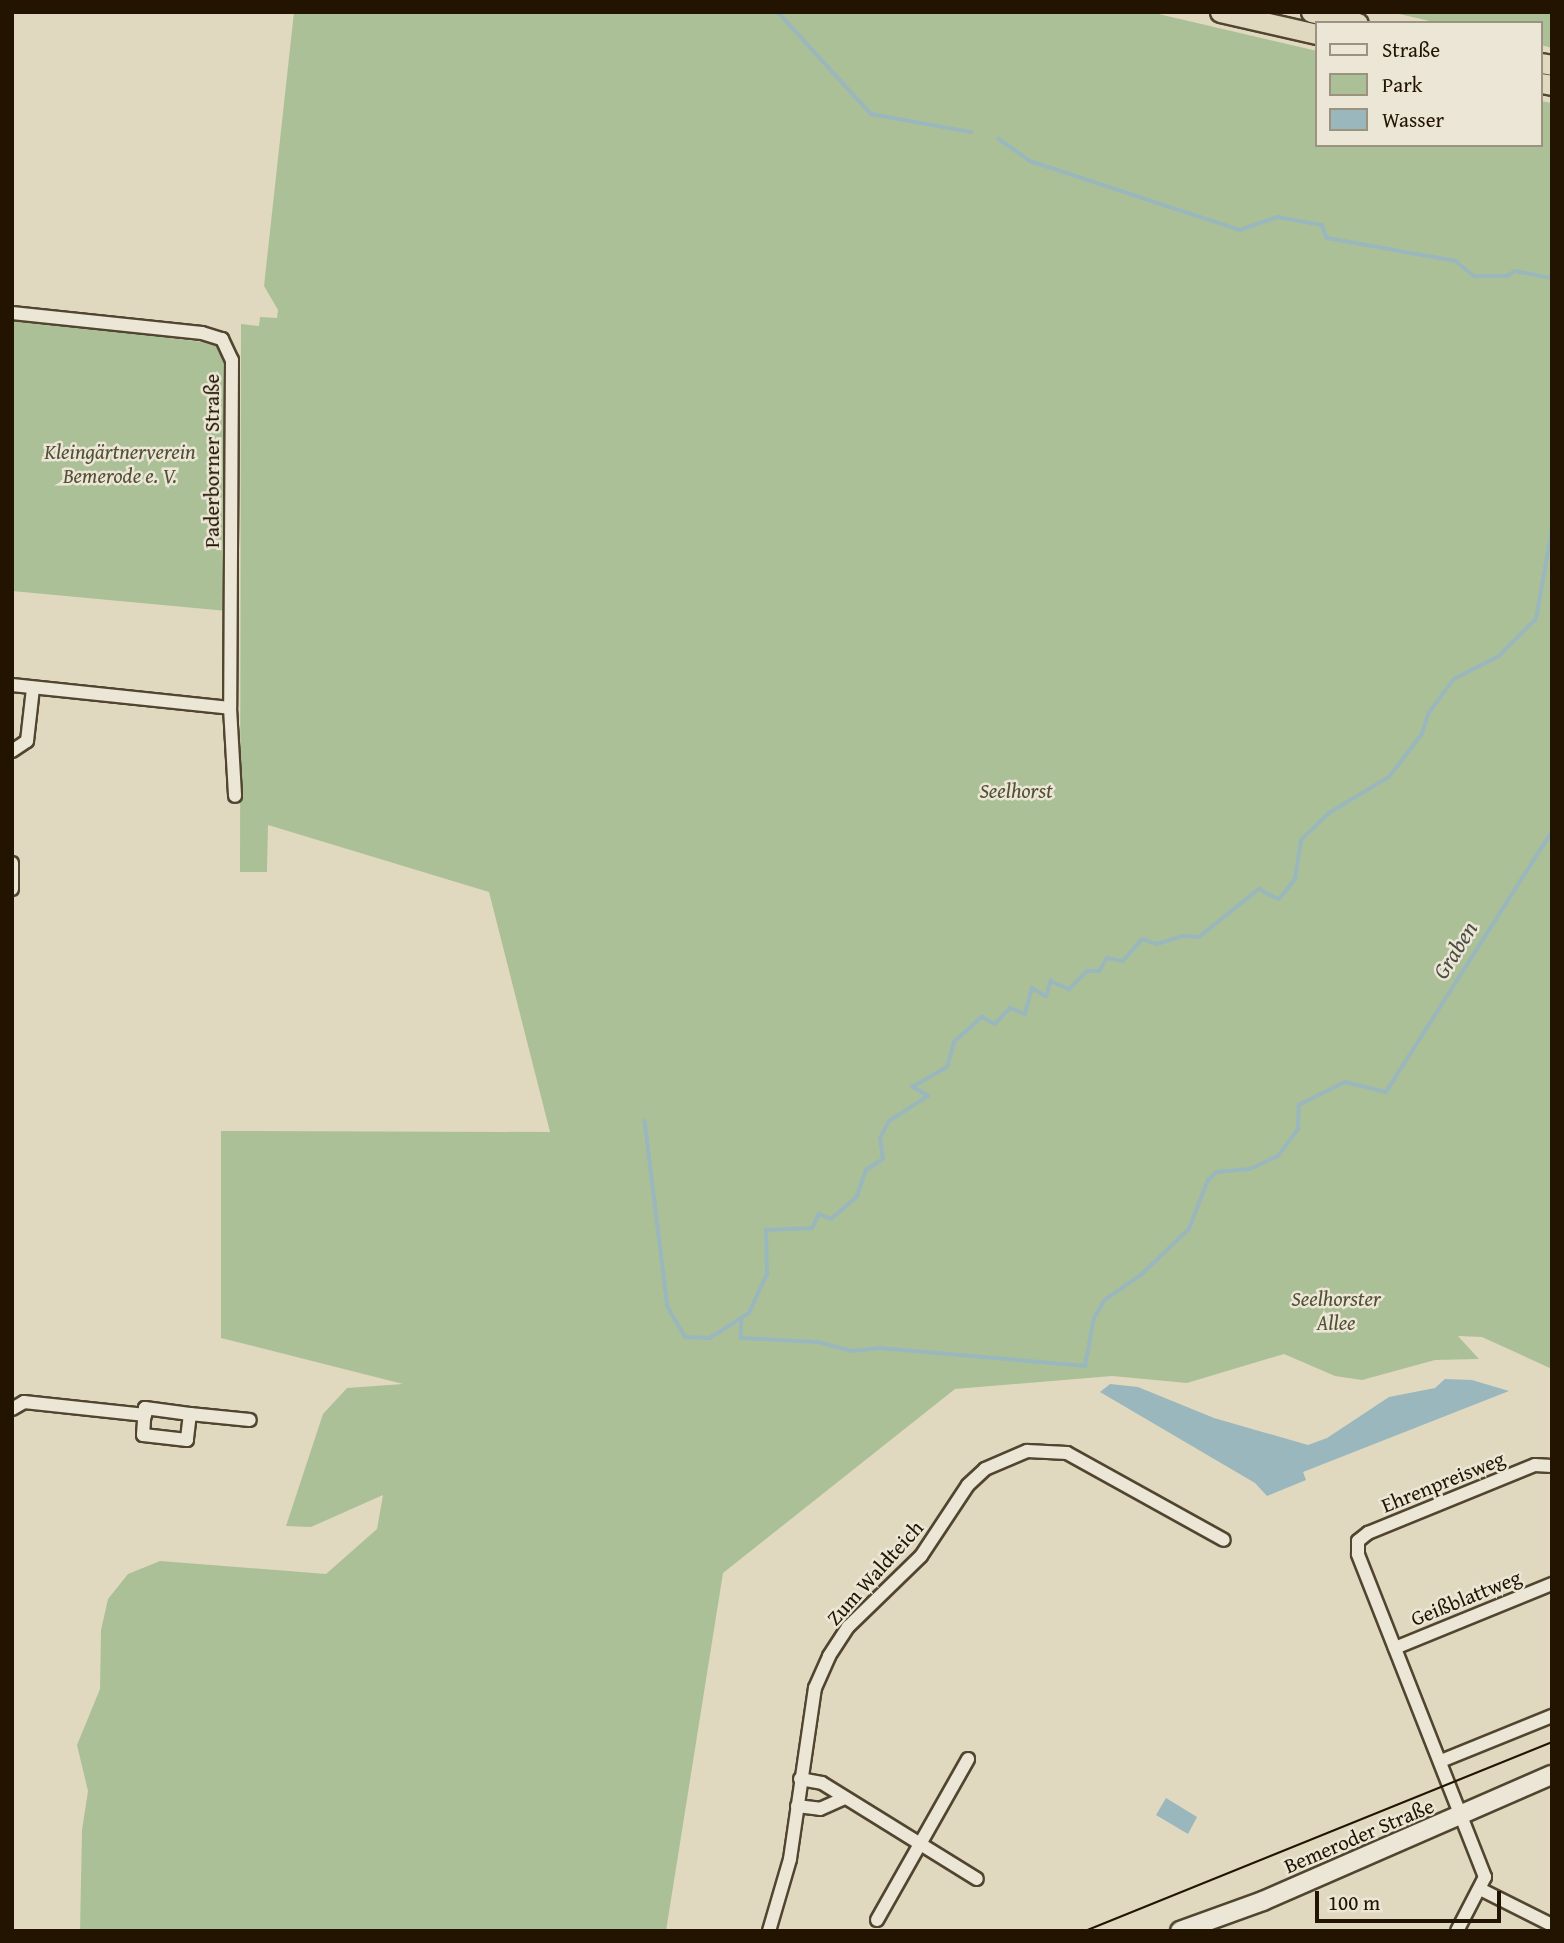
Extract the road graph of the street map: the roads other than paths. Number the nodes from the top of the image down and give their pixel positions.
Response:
1 (1220, 12) edge
2 (1311, 12) edge
3 (1349, 21) edge
4 (1316, 34) edge
5 (12, 313) edge
6 (12, 685) edge
7 (33, 688) junction
8 (230, 708) junction
9 (12, 751) edge
10 (235, 796) dead end
11 (12, 863) edge
12 (12, 889) edge
13 (12, 1409) edge
14 (190, 1414) junction
15 (145, 1415) junction
16 (250, 1420) dead end
17 (1549, 1465) edge
18 (1224, 1540) dead end
19 (1552, 1584) edge
20 (1395, 1648) junction
21 (1552, 1716) edge
22 (968, 1759) dead end
23 (1441, 1762) junction
24 (1552, 1775) edge
25 (800, 1779) junction
26 (845, 1798) junction
27 (797, 1806) junction
28 (1462, 1816) junction
29 (921, 1842) junction
30 (976, 1879) dead end
31 (1480, 1889) junction
32 (877, 1920) dead end
33 (1552, 1926) edge
34 (1461, 1928) edge
35 (769, 1931) edge
36 (1181, 1931) edge

1 - 4 highway
2 - 3 highway
5 - 8 street, Paderborner Straße
6 - 7 street
7 - 8 street
7 - 9 street
8 - 10 street, Paderborner Straße
11 - 12 street
13 - 15 street
14 - 15 street
14 - 15 street
14 - 16 street
17 - 20 street, Ehrenpreisweg
18 - 25 street, Zum Waldteich
19 - 20 street, Geißblattweg
20 - 23 street
21 - 23 street
22 - 29 street
23 - 28 street
24 - 28 main road, Bemeroder Straße
25 - 26 street
25 - 27 street, Zum Waldteich
26 - 27 street
26 - 29 street
27 - 35 street, Zum Waldteich
28 - 31 street
28 - 36 main road, Bemeroder Straße
29 - 30 street
29 - 32 street
31 - 33 street
31 - 34 street

